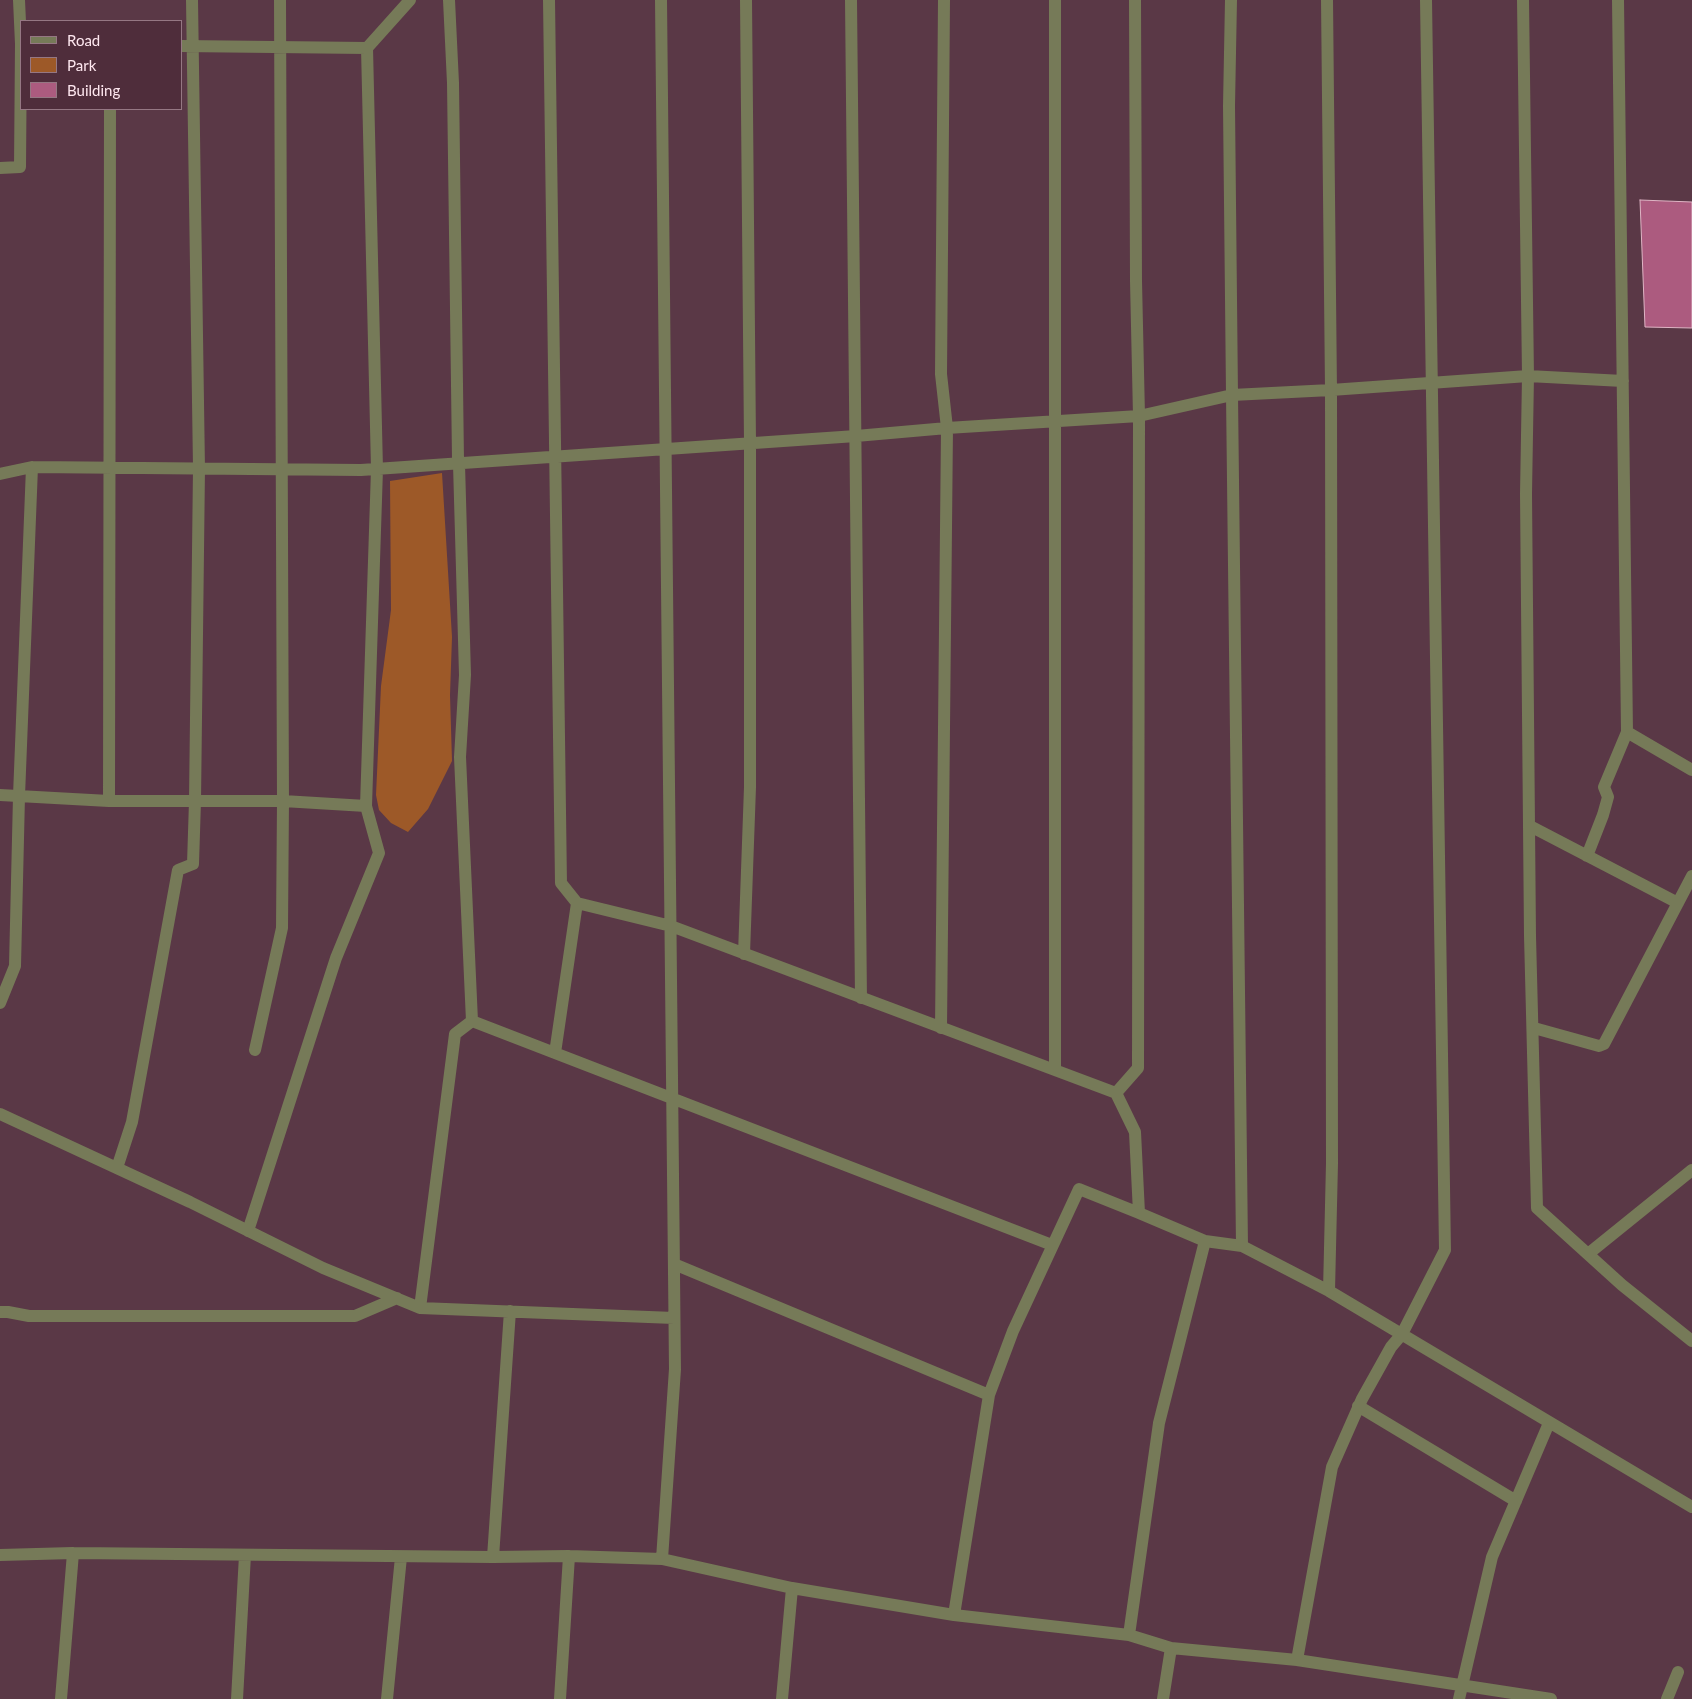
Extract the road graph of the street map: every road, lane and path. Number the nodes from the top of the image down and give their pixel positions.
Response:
1 (19, 0) edge
2 (192, 0) edge
3 (280, 0) edge
4 (410, 0) edge
5 (449, 0) edge
6 (550, 0) edge
7 (661, 0) edge
8 (746, 0) edge
9 (851, 0) edge
10 (944, 0) edge
11 (1055, 0) edge
12 (1134, 0) edge
13 (1231, 0) edge
14 (1327, 0) edge
15 (1426, 0) edge
16 (1523, 0) edge
17 (1618, 0) edge
18 (20, 22) edge
19 (187, 46) edge
20 (280, 47) junction
21 (367, 48) junction
22 (20, 110) edge
23 (110, 110) edge
24 (0, 168) edge
25 (1528, 376) junction
26 (1623, 380) junction
27 (1432, 382) junction
28 (1331, 390) junction
29 (1232, 394) junction
30 (1139, 416) junction
31 (1055, 422) junction
32 (947, 428) junction
33 (856, 436) junction
34 (750, 443) junction
35 (666, 449) junction
36 (557, 456) junction
37 (458, 463) junction
38 (32, 467) junction
39 (109, 468) junction
40 (199, 468) junction
41 (282, 469) junction
42 (377, 469) junction
43 (0, 474) edge
44 (1627, 732) junction
45 (1692, 770) edge
46 (0, 795) edge
47 (19, 796) junction
48 (109, 801) junction
49 (196, 801) junction
50 (283, 802) junction
51 (366, 806) junction
52 (1530, 826) junction
53 (1587, 856) junction
54 (1692, 876) edge
55 (577, 903) junction
56 (1678, 903) junction
57 (671, 926) junction
58 (744, 954) junction
59 (861, 998) junction
60 (0, 1004) edge
61 (472, 1020) junction
62 (942, 1028) junction
63 (1534, 1028) junction
64 (255, 1050) dead end
65 (555, 1053) junction
66 (1055, 1070) junction
67 (1116, 1093) junction
68 (672, 1098) junction
69 (0, 1114) edge
70 (117, 1168) junction
71 (1692, 1170) edge
72 (1139, 1213) junction
73 (248, 1231) junction
74 (1205, 1241) junction
75 (1052, 1245) junction
76 (1242, 1246) junction
77 (1588, 1254) junction
78 (674, 1264) junction
79 (1329, 1291) junction
80 (397, 1298) junction
81 (420, 1308) junction
82 (510, 1311) junction
83 (0, 1312) edge
84 (674, 1318) junction
85 (1402, 1334) junction
86 (1692, 1341) edge
87 (989, 1395) junction
88 (1358, 1406) junction
89 (1549, 1423) junction
90 (1516, 1501) junction
91 (1692, 1508) edge
92 (73, 1553) junction
93 (0, 1555) edge
94 (245, 1555) junction
95 (569, 1556) junction
96 (401, 1557) junction
97 (493, 1558) junction
98 (662, 1559) junction
99 (792, 1588) junction
100 (954, 1615) junction
101 (1129, 1635) junction
102 (1171, 1648) junction
103 (1296, 1660) junction
104 (1678, 1672) dead end
105 (1462, 1686) junction
106 (61, 1699) edge
107 (237, 1699) edge
108 (387, 1699) edge
109 (560, 1699) edge
110 (782, 1699) edge
111 (1163, 1699) edge
112 (1459, 1699) edge
113 (1551, 1699) edge
114 (1667, 1699) edge

1 - 18 street
2 - 19 street
3 - 20 street
4 - 21 street
5 - 37 street
6 - 36 street
7 - 35 street
8 - 34 street
9 - 33 street
10 - 32 street
11 - 31 street
12 - 30 street
13 - 29 street
14 - 28 street
15 - 27 street
16 - 25 street
17 - 26 street
19 - 20 street
19 - 40 street
20 - 21 street
20 - 41 street
21 - 42 street
22 - 24 street
23 - 39 street
25 - 26 street
25 - 27 street
25 - 52 street
26 - 44 street
27 - 28 street
27 - 85 street
28 - 29 street
28 - 79 street
29 - 30 street
29 - 76 street
30 - 31 street
30 - 67 street
31 - 32 street
31 - 66 street
32 - 33 street
32 - 62 street
33 - 34 street
33 - 59 street
34 - 35 street
34 - 58 street
35 - 36 street
35 - 57 street
36 - 37 street
36 - 55 street
37 - 42 street
37 - 61 street
38 - 39 street
38 - 43 street
38 - 47 street
39 - 40 street
39 - 48 street
40 - 41 street
40 - 49 street
41 - 42 street
41 - 50 street
42 - 51 street
44 - 45 street
44 - 53 street
46 - 47 street
47 - 48 street
47 - 60 street
48 - 49 street
49 - 50 street
49 - 70 street
50 - 51 street
50 - 64 street
51 - 73 street
52 - 53 street
52 - 63 street
53 - 56 street
54 - 56 street
55 - 57 street
55 - 65 street
56 - 63 street
57 - 58 street
57 - 68 street
58 - 59 street
59 - 62 street
61 - 65 street
61 - 81 street
62 - 66 street
63 - 77 street
65 - 68 street
66 - 67 street
67 - 72 street
68 - 75 street
68 - 78 street
69 - 70 street
70 - 73 street
71 - 77 street
72 - 74 street
72 - 75 street
73 - 80 street
74 - 76 street
74 - 101 street
75 - 87 street
76 - 79 street
77 - 86 street
78 - 84 street
78 - 87 street
79 - 85 street
80 - 81 street
80 - 83 street
81 - 82 street
82 - 84 street
82 - 97 street
84 - 98 street
85 - 88 street
85 - 89 street
87 - 100 street
88 - 90 street
88 - 103 street
89 - 90 street
89 - 91 street
90 - 105 street
92 - 93 street
92 - 94 street
92 - 106 street
94 - 96 street
94 - 107 street
95 - 97 street
95 - 98 street
95 - 109 street
96 - 97 street
96 - 108 street
98 - 99 street
99 - 100 street
99 - 110 street
100 - 101 street
101 - 102 street
102 - 103 street
102 - 111 street
103 - 105 street
104 - 114 street
105 - 112 street
105 - 113 street

